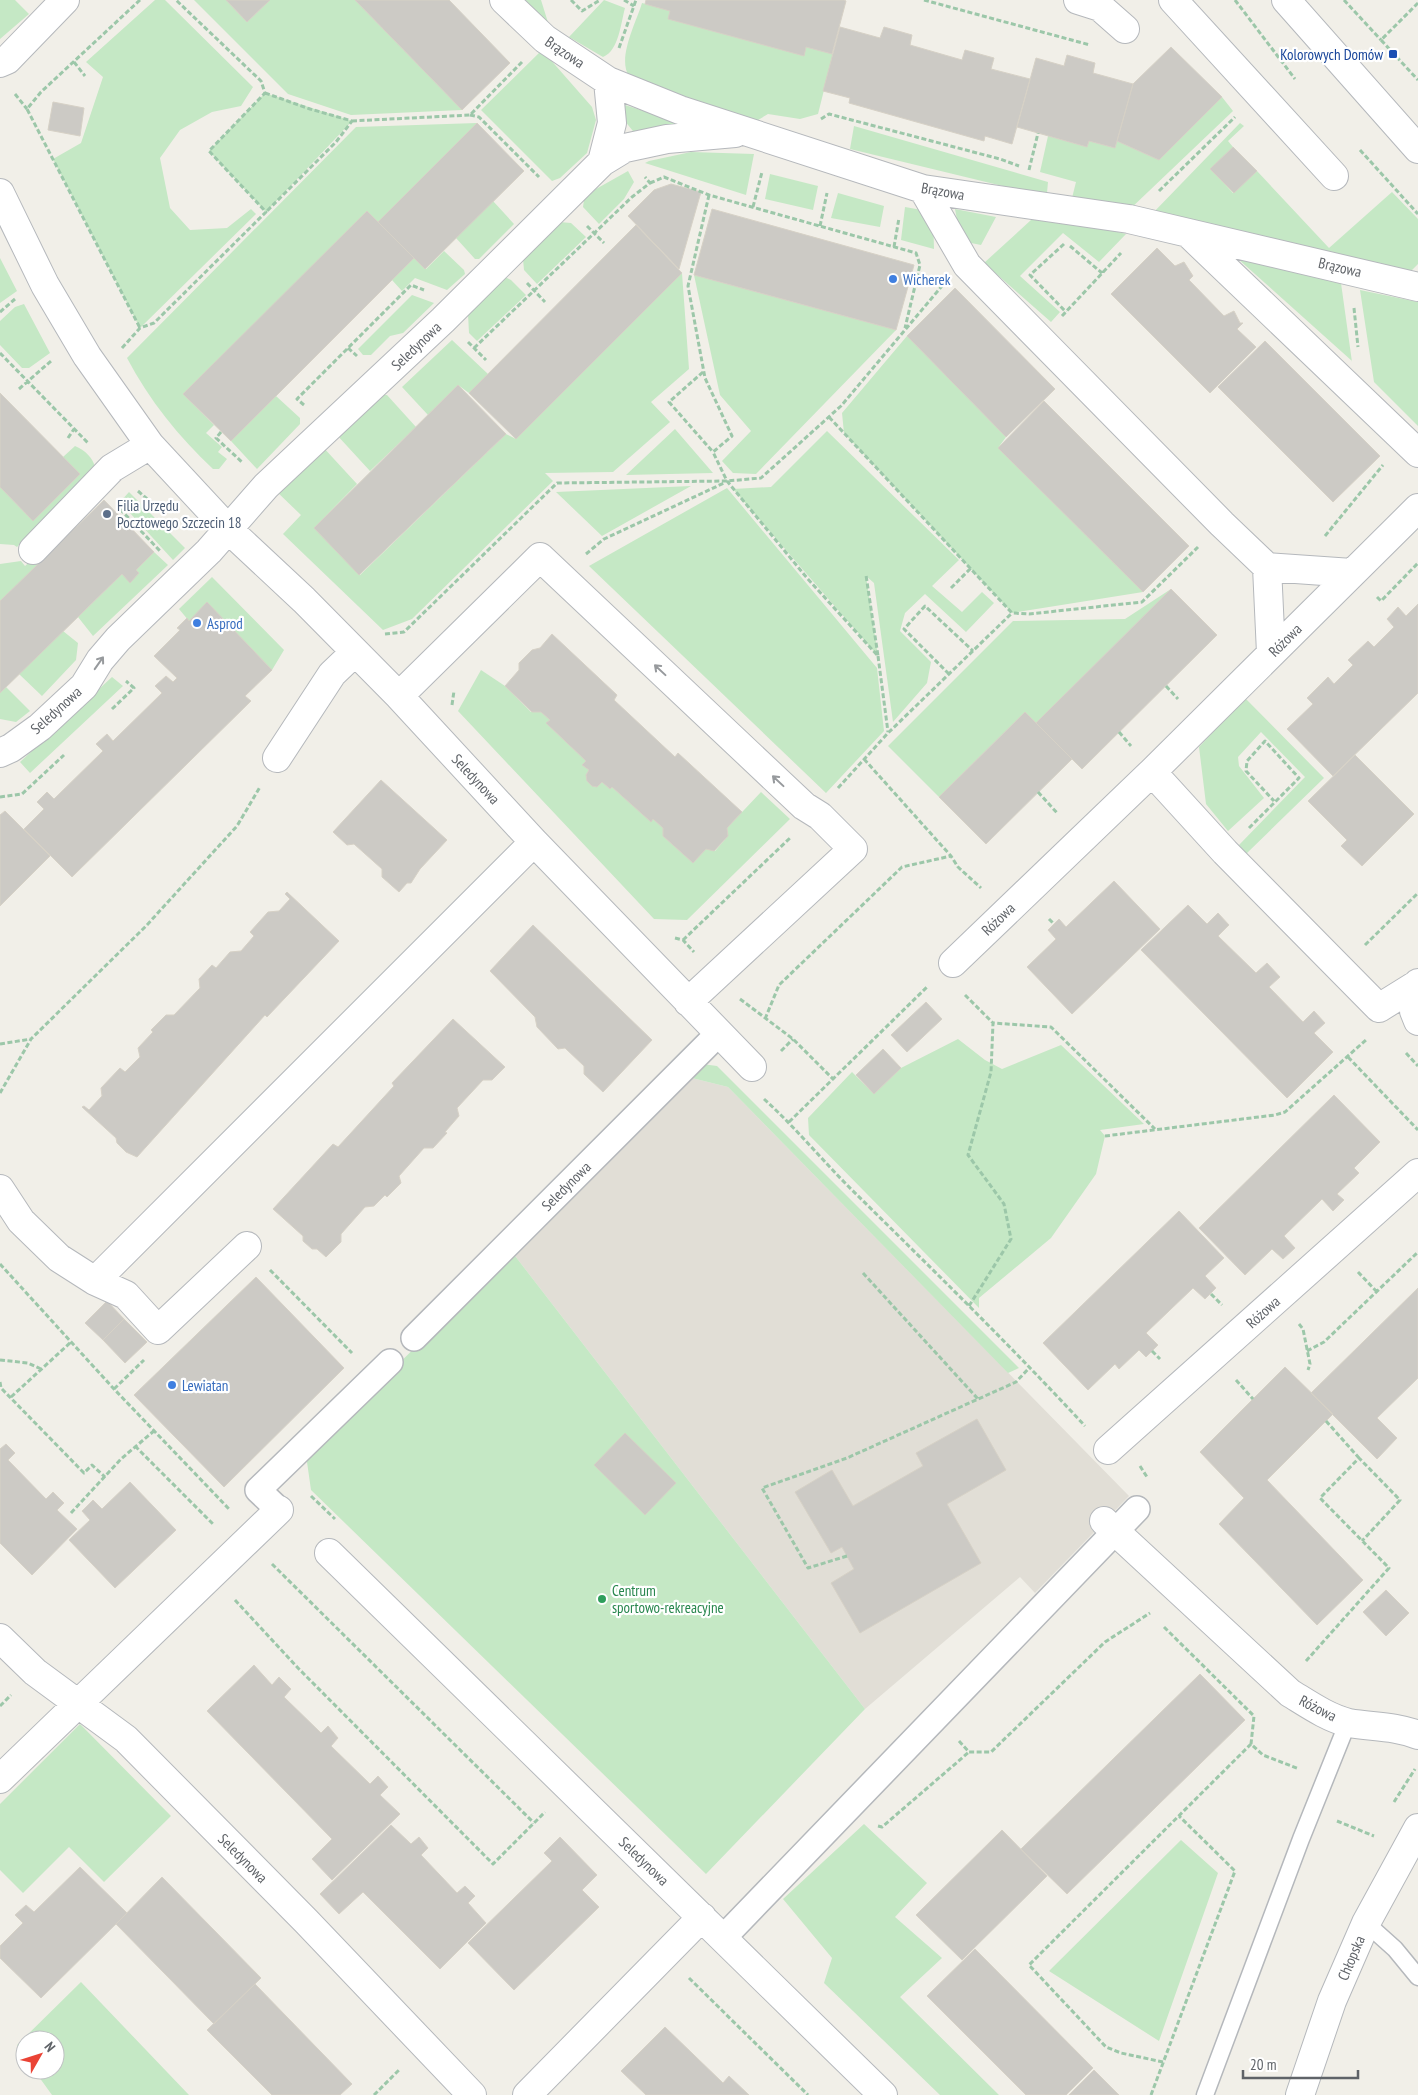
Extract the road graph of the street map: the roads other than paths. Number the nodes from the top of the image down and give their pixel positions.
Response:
1 (65, 0) edge
2 (504, 0) edge
3 (1078, 0) edge
4 (1173, 0) edge
5 (1286, 0) edge
6 (1125, 28) dead end
7 (0, 63) edge
8 (608, 81) junction
9 (749, 132) junction
10 (1418, 149) edge
11 (602, 162) junction
12 (1334, 176) dead end
13 (923, 190) junction
14 (0, 193) edge
15 (1188, 233) junction
16 (1418, 287) edge
17 (150, 445) junction
18 (1411, 446) edge
19 (1418, 508) edge
20 (228, 529) junction
21 (33, 550) dead end
22 (1267, 566) junction
23 (1352, 573) junction
24 (355, 652) junction
25 (1271, 653) junction
26 (399, 696) junction
27 (0, 753) edge
28 (277, 758) road end
29 (1152, 772) junction
30 (534, 842) junction
31 (953, 963) dead end
32 (1417, 984) edge
33 (688, 1002) junction
34 (1418, 1021) edge
35 (719, 1033) junction
36 (752, 1067) dead end
37 (1418, 1173) edge
38 (0, 1189) edge
39 (247, 1246) dead end
40 (95, 1281) junction
41 (414, 1338) dead end
42 (383, 1369) road end
43 (1108, 1450) road end
44 (1138, 1509) dead end
45 (279, 1510) joint
46 (1110, 1527) junction
47 (329, 1553) dead end
48 (0, 1638) edge
49 (78, 1703) junction
50 (1348, 1722) junction
51 (1418, 1734) edge
52 (0, 1779) edge
53 (1418, 1828) edge
54 (702, 1917) junction
55 (1366, 1923) junction
56 (723, 1938) junction
57 (1418, 1977) edge
58 (535, 2092) edge
59 (472, 2095) edge
60 (883, 2095) edge
61 (1205, 2095) edge
62 (1300, 2095) edge

1 - 7 street
2 - 8 street, Brązowa
3 - 6 street
4 - 12 street
5 - 10 street
8 - 9 street, Brązowa
8 - 11 street
9 - 11 street, Seledynowa
9 - 13 street, Brązowa
11 - 20 street, Seledynowa
13 - 15 street, Brązowa
13 - 22 street
14 - 17 street, Seledynowa
15 - 16 street, Brązowa
15 - 18 street
17 - 20 street, Seledynowa
17 - 21 street
19 - 23 street, Różowa
20 - 24 street, Seledynowa
27 -> 20 street, Seledynowa
22 - 23 street
22 - 25 street
23 - 25 street, Różowa
24 - 26 street, Seledynowa
24 - 28 street
25 - 29 street, Różowa
26 - 30 street, Seledynowa
33 -> 26 street
29 - 31 street, Różowa
29 - 32 street
30 - 33 street, Seledynowa
30 - 40 street
32 - 34 street
33 - 35 street, Seledynowa
35 - 36 street, Seledynowa
35 - 41 street, Seledynowa
37 - 43 street, Różowa
38 - 40 street
39 - 40 street
42 - 45 street
44 - 46 street
45 - 49 street
46 - 50 street, Różowa
46 - 56 street
47 - 54 street, Seledynowa
48 - 49 street, Seledynowa
49 - 52 street
49 - 59 street, Seledynowa
50 - 51 street, Różowa
50 - 61 lane
53 - 55 street, Chłopska
54 - 56 street, Seledynowa
54 - 58 street
55 - 57 lane
55 - 62 street, Chłopska
56 - 60 street, Seledynowa

